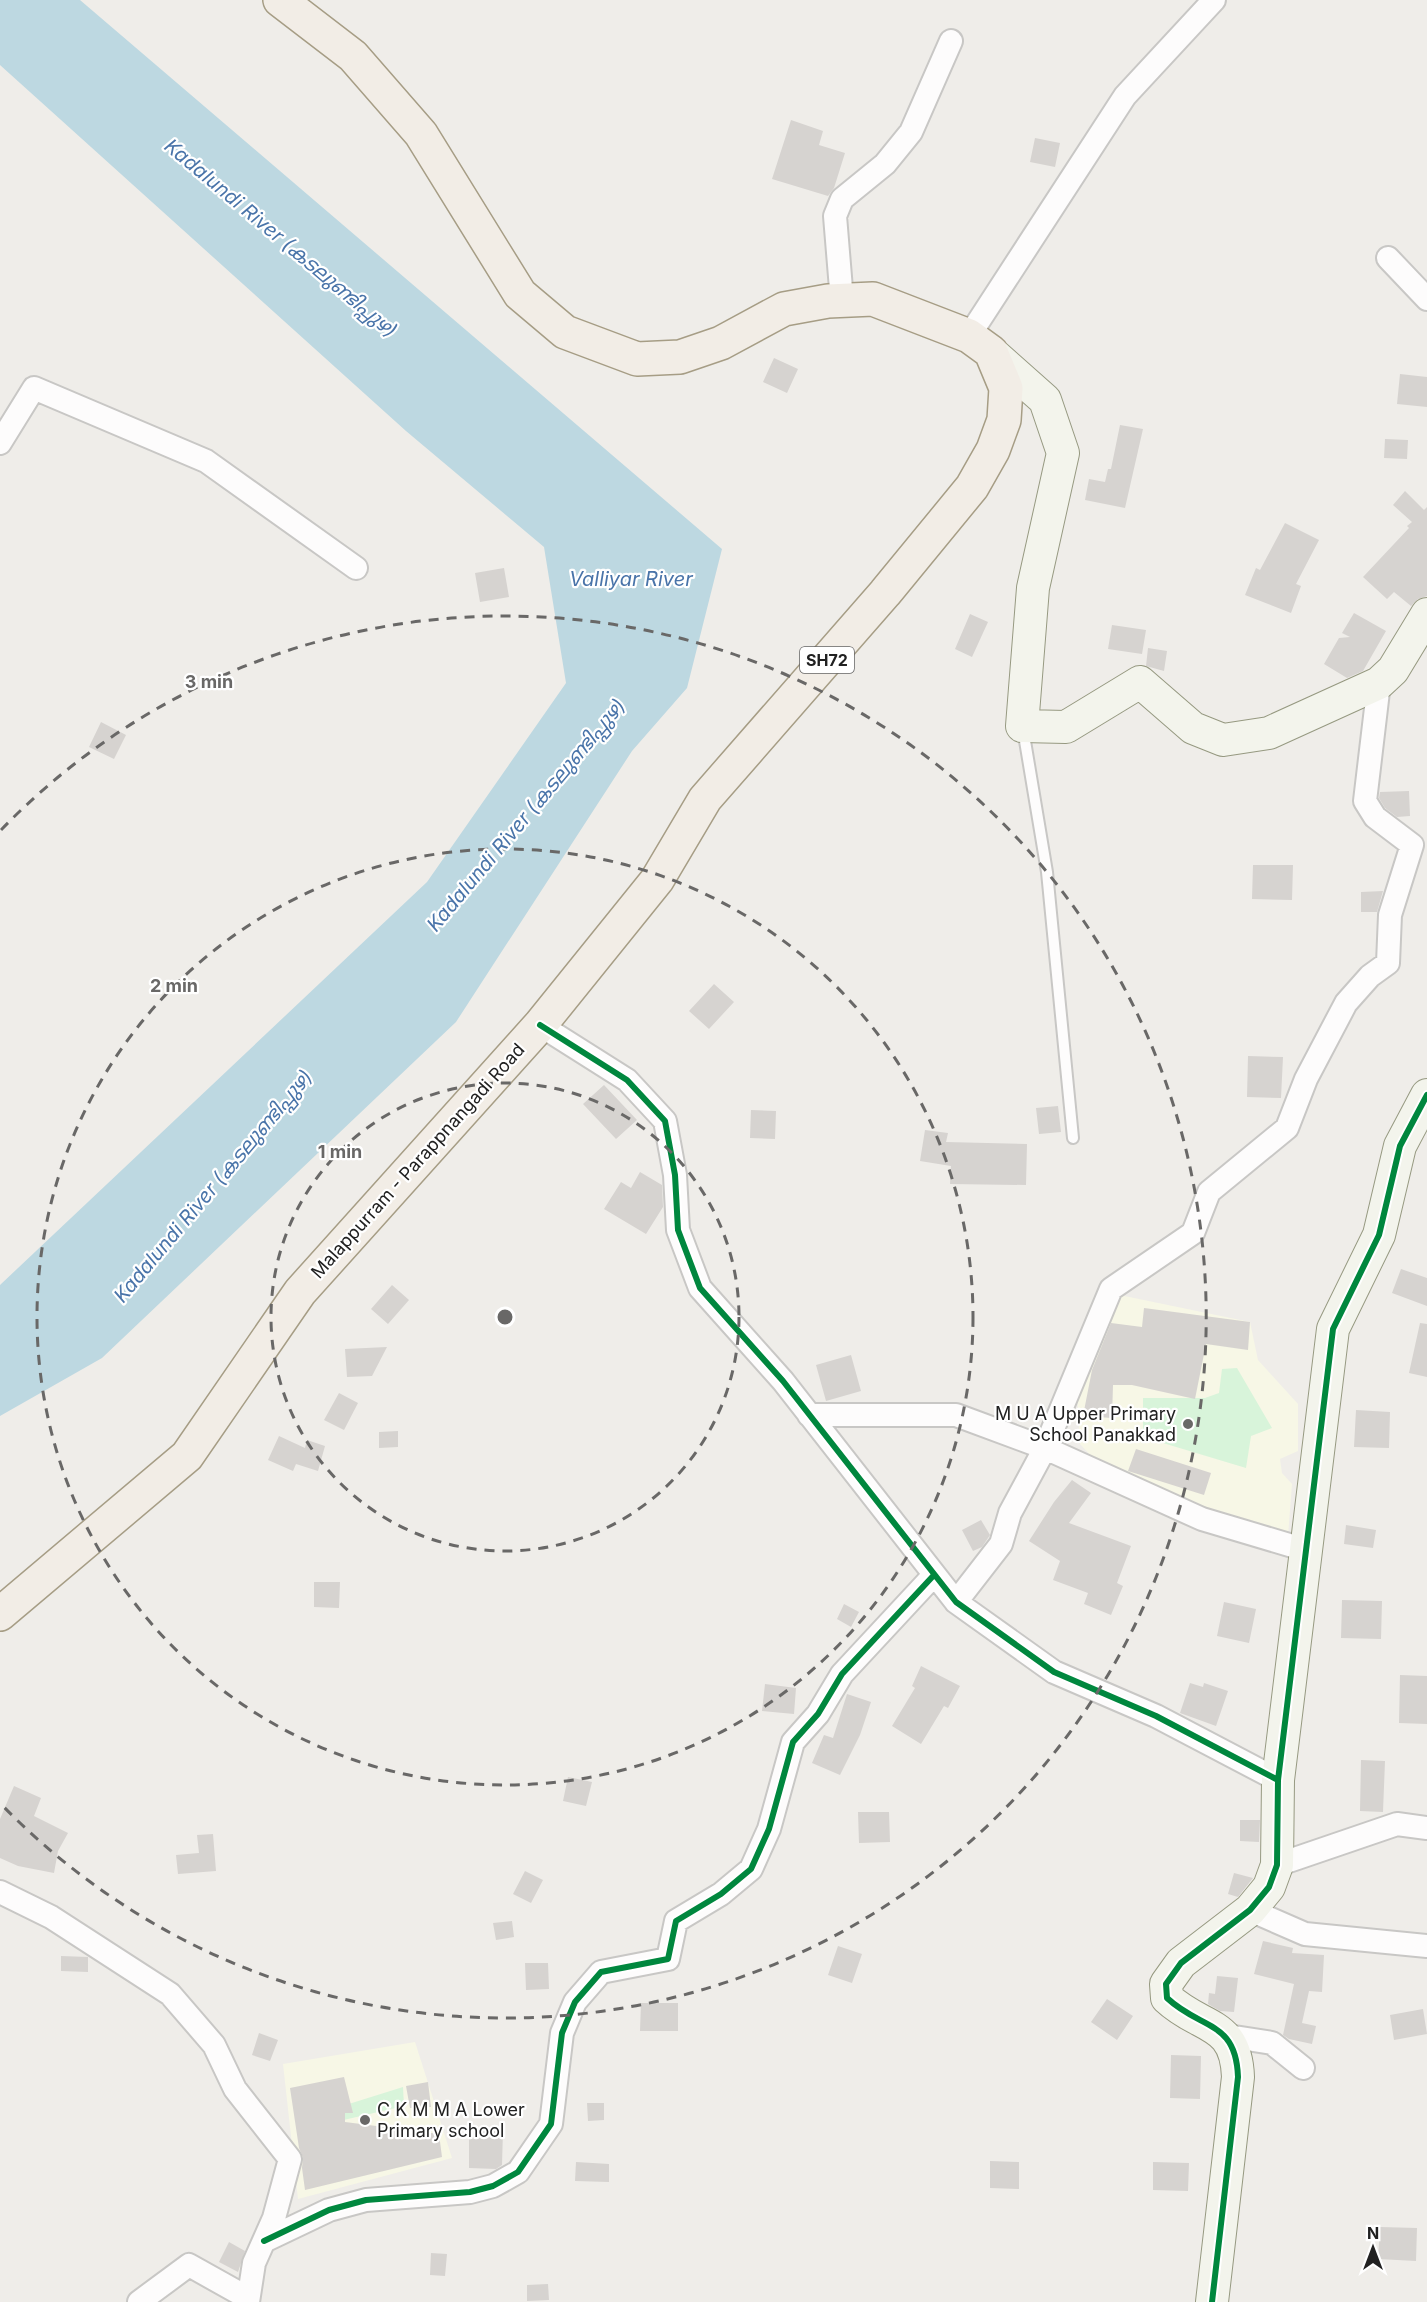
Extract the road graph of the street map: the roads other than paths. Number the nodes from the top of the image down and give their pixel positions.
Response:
1 (280, 0) edge
2 (1214, 0) edge
3 (951, 41) dead end
4 (1388, 258) dead end
5 (1427, 299) edge
6 (842, 301) junction
7 (980, 344) junction
8 (0, 443) edge
9 (356, 568) dead end
10 (1427, 614) edge
11 (1379, 683) junction
12 (1022, 726) junction
13 (540, 1025) junction
14 (1427, 1095) edge
15 (1073, 1138) dead end
16 (809, 1415) junction
17 (1045, 1448) junction
18 (1306, 1550) junction
19 (934, 1575) junction
20 (956, 1602) junction
21 (0, 1614) edge
22 (1278, 1780) junction
23 (1427, 1828) edge
24 (1277, 1865) junction
25 (0, 1892) edge
26 (1250, 1910) junction
27 (1427, 1946) edge
28 (1228, 2037) junction
29 (1303, 2068) dead end
30 (264, 2241) junction
31 (248, 2300) edge
32 (140, 2302) edge
33 (1212, 2302) edge

1 - 6 main road
2 - 7 street
3 - 6 street
4 - 5 street
6 - 7 main road
7 - 12 street
7 - 13 main road, Malappurram - Parappnangadi Road / SH72
8 - 9 street
10 - 11 street
11 - 12 street
11 - 17 street
12 - 15 lane
13 - 16 street
13 - 21 main road, Malappurram - Parappnangadi Road / SH72
14 - 18 street
16 - 17 street
16 - 19 street
17 - 18 street
17 - 20 street
18 - 22 street
19 - 20 street
19 - 30 street
20 - 22 street
22 - 24 street
23 - 24 street
24 - 26 street
25 - 30 street
26 - 27 street
26 - 28 street
28 - 29 street
28 - 33 street
30 - 31 street
31 - 32 street

